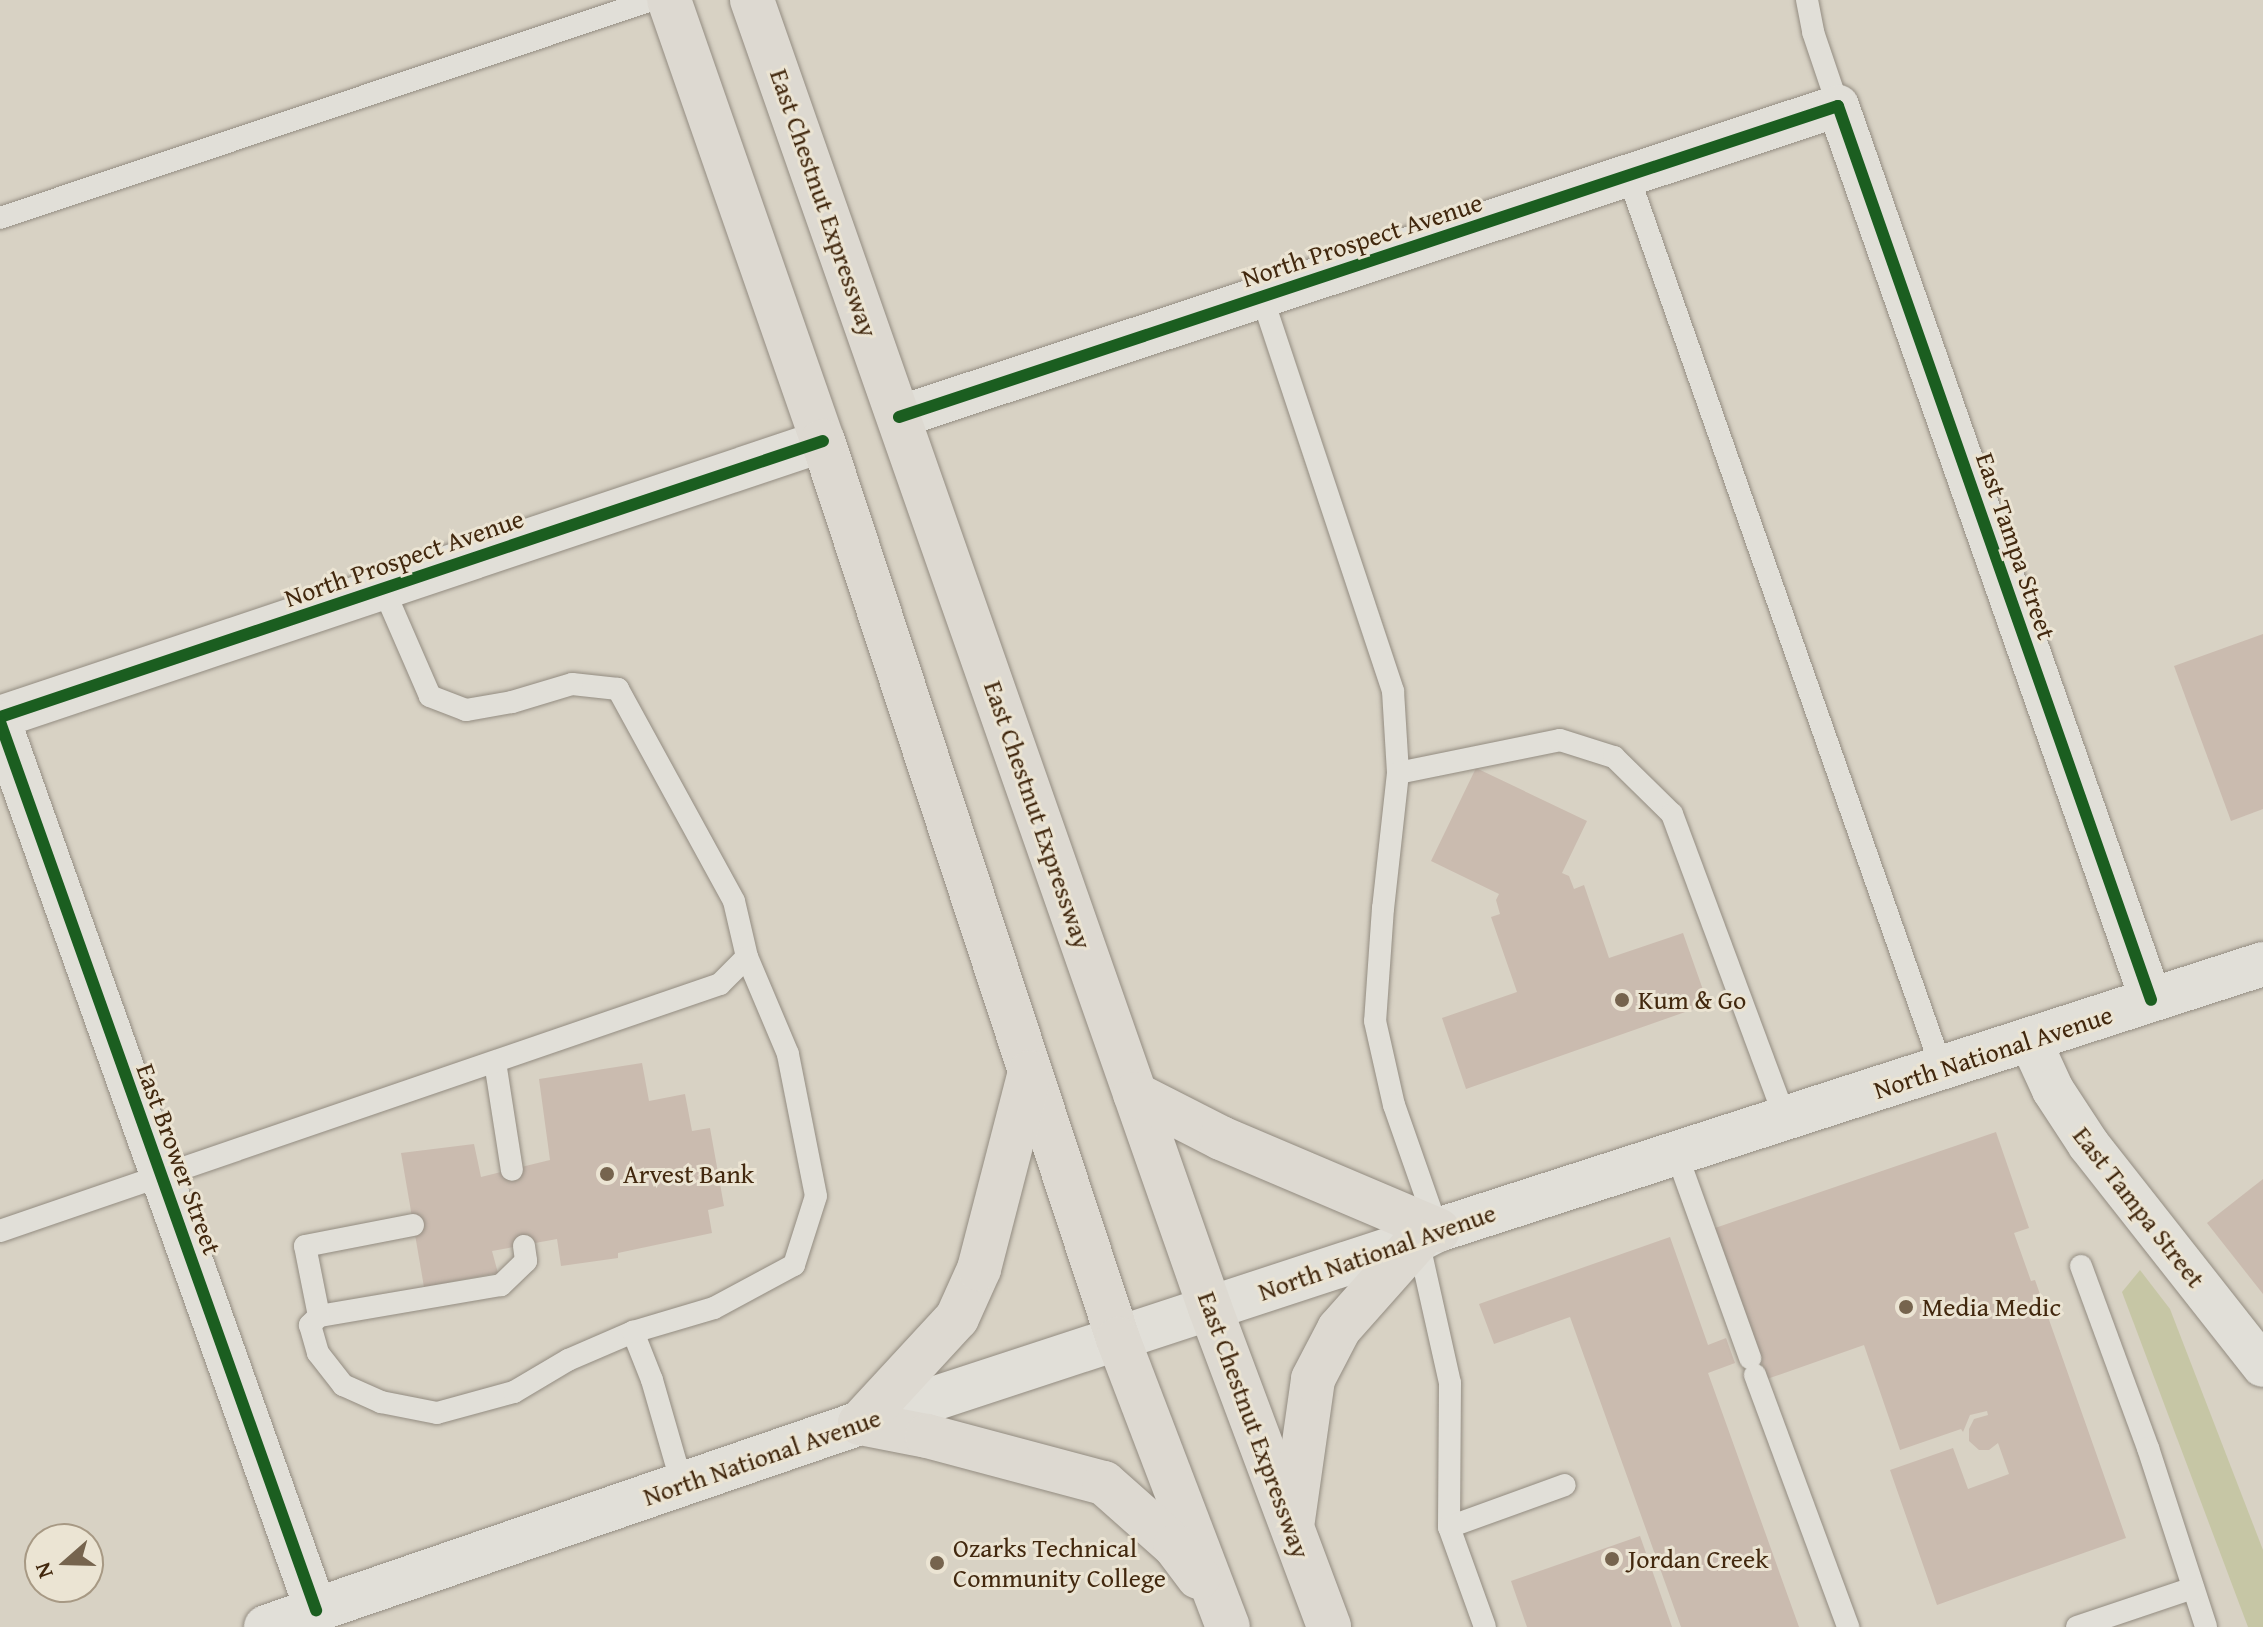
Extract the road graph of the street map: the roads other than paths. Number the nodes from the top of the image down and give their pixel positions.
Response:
1 (652, 0) edge
2 (669, 0) edge
3 (752, 0) edge
4 (1807, 0) edge
5 (1838, 106) junction
6 (1628, 175) junction
7 (0, 218) edge
8 (1262, 297) junction
9 (899, 417) junction
10 (823, 441) junction
11 (383, 588) junction
12 (0, 719) edge
13 (1398, 773) junction
14 (747, 957) junction
15 (2263, 964) edge
16 (2151, 1000) junction
17 (2030, 1040) junction
18 (495, 1062) junction
19 (1942, 1069) junction
20 (1030, 1072) junction
21 (1135, 1094) junction
22 (1786, 1120) junction
23 (1677, 1155) junction
24 (512, 1170) dead end
25 (162, 1178) junction
26 (413, 1225) dead end
27 (0, 1231) edge
28 (1428, 1235) junction
29 (524, 1246) dead end
30 (2081, 1266) dead end
31 (1210, 1308) junction
32 (319, 1316) junction
33 (633, 1332) junction
34 (1118, 1339) junction
35 (2263, 1366) edge
36 (860, 1423) junction
37 (682, 1484) junction
38 (1565, 1485) dead end
39 (1292, 1527) junction
40 (1449, 1527) junction
41 (2193, 1588) junction
42 (316, 1610) junction
43 (1224, 1617) edge
44 (266, 1627) edge
45 (1329, 1627) edge
46 (1485, 1627) edge
47 (1848, 1627) edge
48 (2077, 1627) edge
49 (2206, 1627) edge

1 - 7 lane
2 - 10 main road
3 - 9 main road, East Chestnut Expressway
4 - 5 lane
5 - 6 street, North Prospect Avenue
5 - 16 street, East Tampa Street
6 - 8 street, North Prospect Avenue
6 - 19 lane
8 - 9 street, North Prospect Avenue
8 - 13 lane
9 - 21 main road, East Chestnut Expressway
10 - 11 street, North Prospect Avenue
10 - 20 main road
11 - 12 street, North Prospect Avenue
11 - 14 lane
12 - 25 street, East Brower Street
13 - 22 lane
13 - 28 lane
14 - 18 lane
14 - 33 lane
15 - 16 main road, North National Avenue
16 - 17 main road, North National Avenue
17 - 19 main road, North National Avenue
17 - 35 street, East Tampa Street
18 - 24 lane
18 - 25 lane
19 - 22 main road, North National Avenue
20 - 34 main road
20 - 36 main road
21 - 28 main road
21 - 31 main road, East Chestnut Expressway
22 - 23 main road, North National Avenue
23 - 28 main road, North National Avenue
23 - 47 lane
25 - 27 lane
25 - 42 street, East Brower Street
26 - 32 lane
28 - 31 main road, North National Avenue
28 - 39 main road
28 - 40 lane
29 - 32 lane
30 - 41 lane
31 - 34 main road, North National Avenue
31 - 39 main road, East Chestnut Expressway
32 - 33 lane
33 - 37 lane
34 - 36 main road, North National Avenue
34 - 43 main road
36 - 37 main road, North National Avenue
36 - 43 main road
37 - 42 main road, North National Avenue
38 - 40 lane
39 - 45 main road, East Chestnut Expressway
40 - 46 lane
41 - 48 lane
41 - 49 lane
42 - 44 main road, North National Avenue

